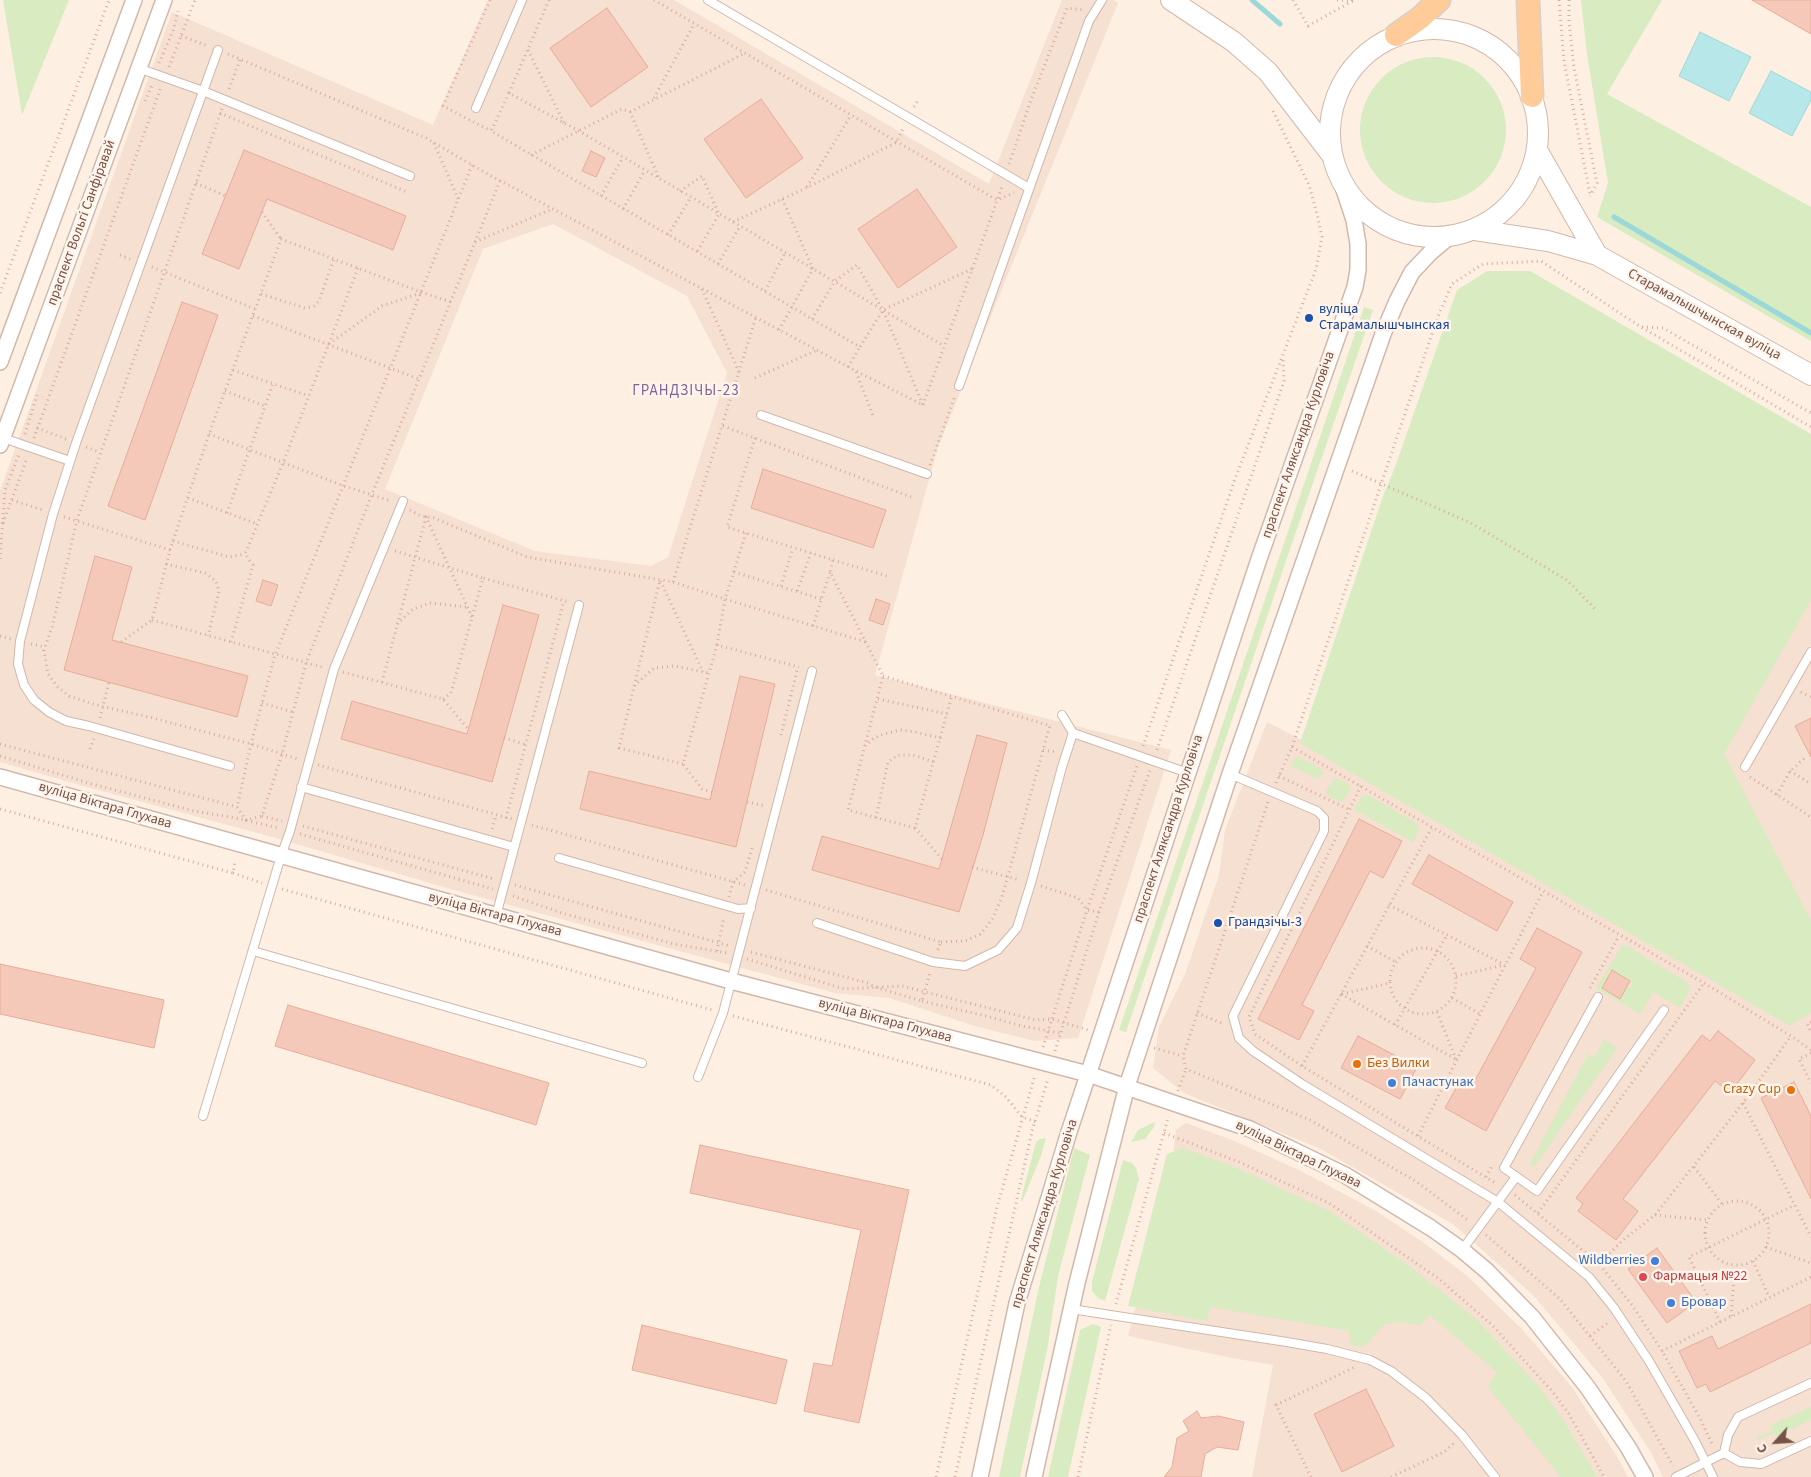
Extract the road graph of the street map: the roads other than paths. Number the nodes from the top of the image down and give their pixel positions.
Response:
1 (134, 0) edge
2 (164, 0) edge
3 (522, 0) edge
4 (708, 0) edge
5 (1102, 0) edge
6 (1171, 0) edge
7 (1440, 0) edge
8 (1528, 0) edge
9 (1396, 35) junction
10 (218, 50) road end
11 (138, 68) junction
12 (203, 91) junction
13 (1532, 96) junction
14 (476, 108) dead end
15 (1537, 150) junction
16 (1331, 154) junction
17 (410, 176) dead end
18 (1343, 186) junction
19 (1029, 188) junction
20 (1475, 230) junction
21 (1449, 237) junction
22 (1597, 255) junction
23 (0, 362) edge
24 (1811, 375) edge
25 (959, 386) road end
26 (761, 414) dead end
27 (1, 441) edge
28 (70, 461) junction
29 (927, 474) road end
30 (402, 503) road end
31 (579, 605) road end
32 (1811, 652) edge
33 (812, 671) road end
34 (1062, 715) dead end
35 (1073, 733) junction
36 (230, 766) dead end
37 (1746, 771) road end
38 (1188, 773) junction
39 (1230, 774) junction
40 (0, 777) edge
41 (301, 787) junction
42 (514, 847) junction
43 (281, 856) junction
44 (559, 858) dead end
45 (751, 908) junction
46 (496, 916) junction
47 (817, 923) dead end
48 (253, 951) junction
49 (731, 981) junction
50 (1598, 997) dead end
51 (1664, 1010) dead end
52 (642, 1063) dead end
53 (1088, 1074) junction
54 (698, 1077) dead end
55 (1126, 1086) junction
56 (203, 1116) dead end
57 (1516, 1177) junction
58 (1498, 1202) junction
59 (1462, 1250) junction
60 (1071, 1309) junction
61 (1811, 1382) edge
62 (1811, 1441) edge
63 (1724, 1453) junction
64 (1706, 1462) junction
65 (1676, 1474) edge
66 (980, 1477) edge
67 (1034, 1477) edge
68 (1495, 1477) edge
69 (1645, 1477) edge
70 (1713, 1477) edge

1 - 23 street, праспект Вольгі Санфіравай
2 - 11 street, праспект Вольгі Санфіравай
3 - 14 lane
4 - 19 lane
5 - 19 lane
6 - 16 main road
7 - 9 main road
8 - 13 main road
9 - 13 main road, Старамалышчынская вуліца
9 - 16 main road, Старамалышчынская вуліца
10 - 12 lane
11 - 12 lane
11 - 27 street, праспект Вольгі Санфіравай
12 - 17 lane
12 - 28 lane
13 - 15 main road, Старамалышчынская вуліца
15 - 20 main road, Старамалышчынская вуліца
15 - 22 main road
16 - 18 main road, Старамалышчынская вуліца
18 - 21 main road, Старамалышчынская вуліца
18 - 38 street, праспект Аляксандра Курловіча
19 - 25 lane
20 - 21 main road, Старамалышчынская вуліца
20 - 22 main road, Старамалышчынская вуліца
21 - 39 street
22 - 24 main road, Старамалышчынская вуліца
26 - 29 lane
27 - 28 lane
28 - 36 lane
30 - 41 lane
31 - 42 lane
32 - 37 lane
33 - 45 lane
34 - 35 lane
35 - 38 lane
35 - 47 lane
38 - 53 street, праспект Аляксандра Курловіча
39 - 55 street
39 - 58 lane
40 - 43 street, вуліца Віктара Глухава
41 - 42 lane
41 - 43 lane
42 - 46 lane
43 - 46 street, вуліца Віктара Глухава
43 - 48 lane
44 - 45 lane
45 - 49 lane
46 - 49 street, вуліца Віктара Глухава
48 - 52 lane
48 - 56 lane
49 - 53 street, вуліца Віктара Глухава
49 - 54 lane
50 - 57 lane
51 - 57 lane
53 - 55 street, вуліца Віктара Глухава
53 - 66 street, праспект Аляксандра Курловіча
55 - 59 street, вуліца Віктара Глухава
55 - 60 street
57 - 58 lane
58 - 59 lane
58 - 64 lane
59 - 69 street, вуліца Віктара Глухава
60 - 67 street
60 - 68 lane
61 - 63 lane
62 - 63 lane
63 - 64 lane
64 - 65 lane
64 - 70 lane

